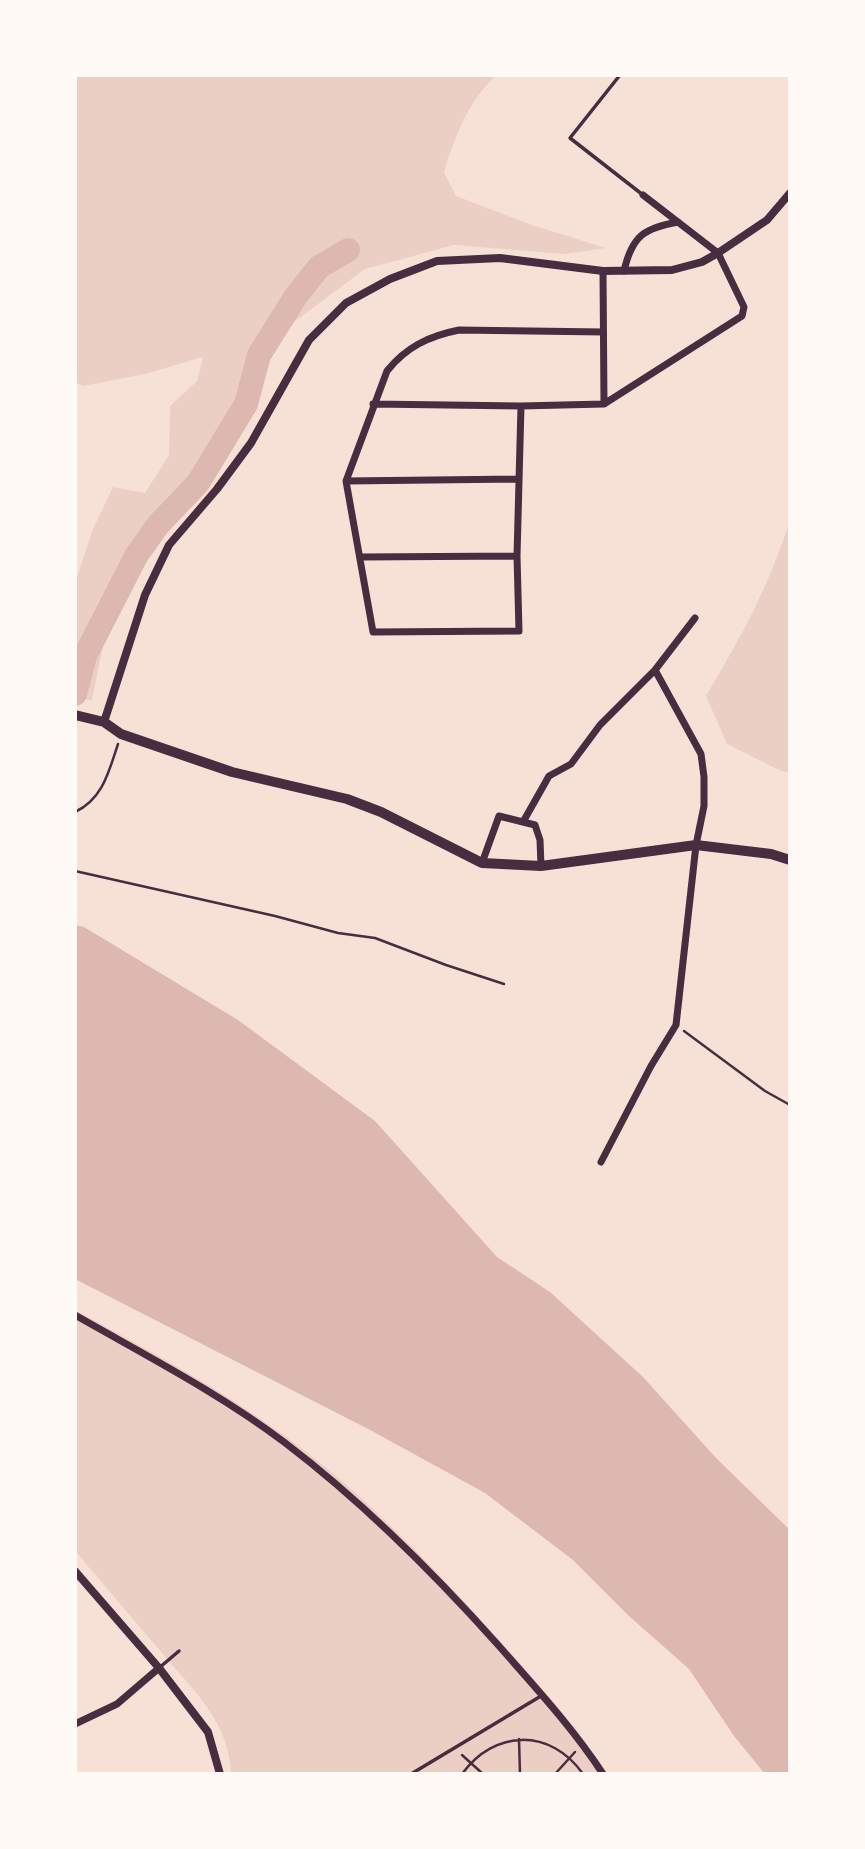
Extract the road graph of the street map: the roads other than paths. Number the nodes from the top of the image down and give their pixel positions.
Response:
1 (620, 75) edge
2 (790, 193) edge
3 (643, 195) joint
4 (678, 222) junction
5 (718, 253) junction
6 (603, 271) junction
7 (624, 271) junction
8 (603, 332) junction
9 (373, 404) junction
10 (604, 404) junction
11 (521, 406) junction
12 (518, 479) junction
13 (346, 481) junction
14 (360, 556) junction
15 (517, 556) junction
16 (695, 618) dead end
17 (656, 670) junction
18 (75, 715) edge
19 (104, 722) junction
20 (523, 822) junction
21 (696, 845) junction
22 (790, 860) edge
23 (482, 863) junction
24 (541, 866) junction
25 (601, 1162) dead end
26 (75, 1315) edge
27 (75, 1571) edge
28 (179, 1651) dead end
29 (159, 1668) junction
30 (542, 1695) junction
31 (75, 1724) edge
32 (220, 1774) edge
33 (411, 1774) edge
34 (603, 1774) edge

1 - 3 lane
2 - 5 street
3 - 4 street
4 - 5 street
4 - 7 street
5 - 7 street
5 - 10 street
6 - 7 street
6 - 8 street
6 - 19 street
8 - 9 street
8 - 10 street
9 - 11 street
9 - 13 street
10 - 11 street
11 - 12 street
12 - 13 street
12 - 15 street
13 - 14 street
14 - 15 street
14 - 15 street
16 - 17 street
17 - 20 street
17 - 21 street
18 - 19 main road
19 - 23 main road
20 - 23 street
20 - 24 street
21 - 22 main road
21 - 24 main road
21 - 25 street
23 - 24 main road
26 - 30 street
27 - 29 street
28 - 29 lane
29 - 31 street
29 - 32 street
30 - 33 lane
30 - 34 street

